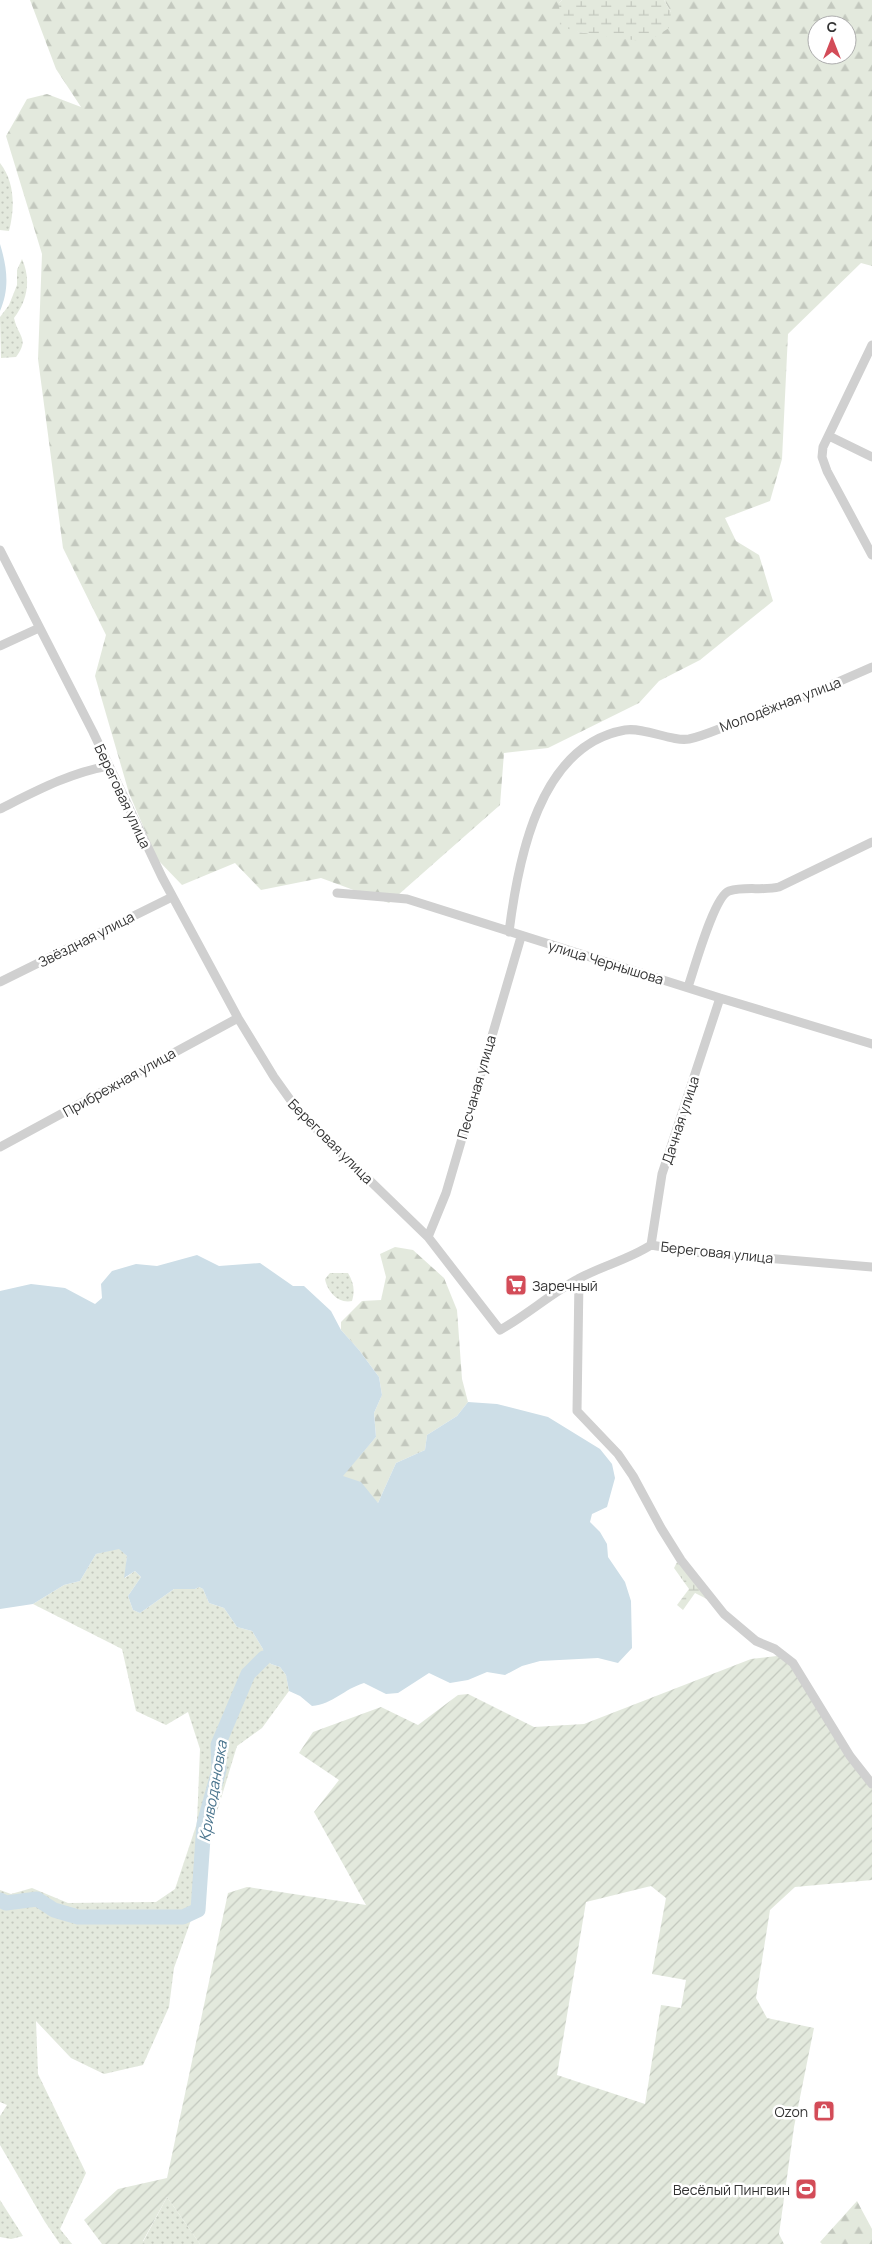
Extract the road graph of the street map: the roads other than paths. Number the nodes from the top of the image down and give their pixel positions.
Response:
1 (872, 344) edge
2 (829, 436) junction
3 (872, 457) edge
4 (0, 550) edge
5 (872, 555) edge
6 (39, 628) junction
7 (0, 646) edge
8 (872, 667) edge
9 (108, 766) junction
10 (0, 809) edge
11 (872, 842) edge
12 (337, 893) dead end
13 (172, 897) junction
14 (509, 932) junction
15 (521, 936) junction
16 (0, 982) edge
17 (688, 987) junction
18 (720, 998) junction
19 (238, 1018) junction
20 (872, 1044) edge
21 (0, 1147) edge
22 (428, 1237) junction
23 (651, 1245) junction
24 (872, 1267) edge
25 (579, 1279) junction
26 (872, 1784) edge

1 - 2 street
2 - 3 street
2 - 5 street
4 - 6 street, Береговая улица
6 - 7 street
6 - 9 street, Береговая улица
8 - 14 street, Молодёжная улица
9 - 10 street
9 - 13 street, Береговая улица
11 - 17 street
12 - 14 street, улица Чернышова
13 - 16 street, Звёздная улица
13 - 19 street, Береговая улица
14 - 15 street, улица Чернышова
15 - 17 street, улица Чернышова
15 - 22 street, Песчаная улица
17 - 18 street, улица Чернышова
18 - 20 street, улица Чернышова
18 - 23 street, Дачная улица
19 - 21 street, Прибрежная улица
19 - 22 street, Береговая улица
22 - 25 street, Береговая улица
23 - 24 street, Береговая улица
23 - 25 street, Береговая улица
25 - 26 street

